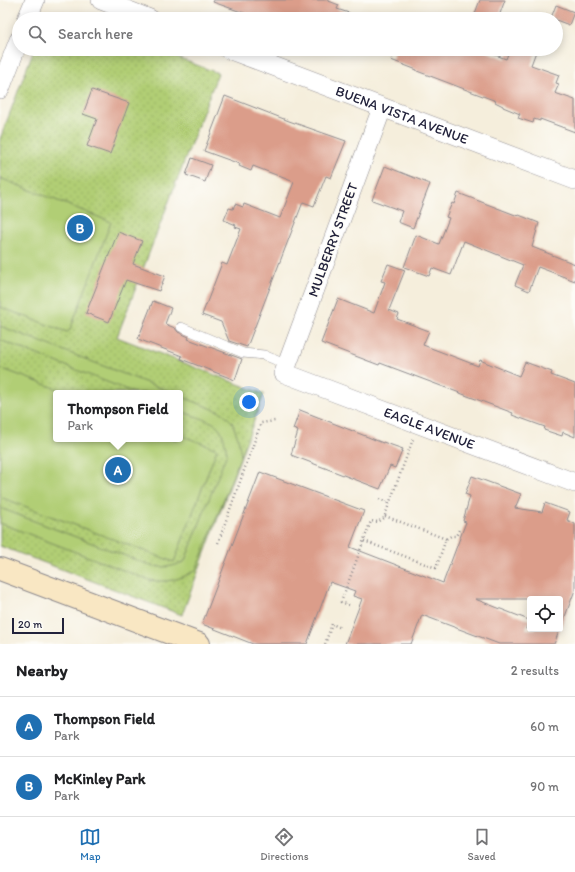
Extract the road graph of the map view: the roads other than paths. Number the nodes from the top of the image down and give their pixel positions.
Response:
1 (35, 0) edge
2 (101, 0) edge
3 (30, 12) edge
4 (132, 12) edge
5 (13, 56) edge
6 (246, 56) edge
7 (0, 89) edge
8 (382, 108) junction
9 (575, 180) edge
10 (181, 327) dead end
11 (285, 369) junction
12 (575, 483) edge
13 (0, 569) edge
14 (199, 644) edge

1 - 3 street
2 - 4 street
5 - 7 street
6 - 8 street, BUENA VISTA AVENUE
8 - 9 street, BUENA VISTA AVENUE
8 - 11 street, MULBERRY STREET
10 - 11 lane
11 - 12 street, EAGLE AVENUE
13 - 14 street

